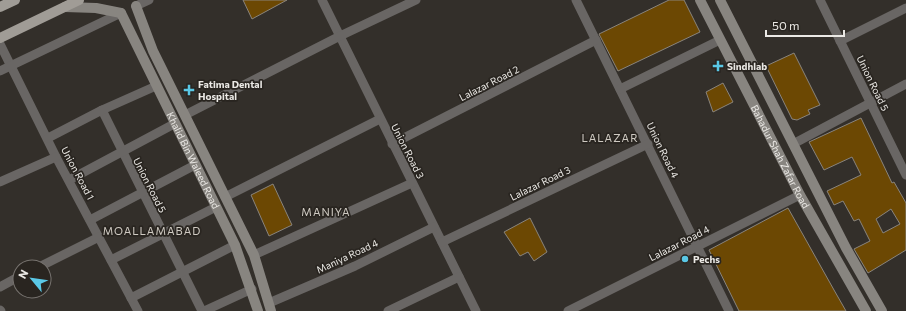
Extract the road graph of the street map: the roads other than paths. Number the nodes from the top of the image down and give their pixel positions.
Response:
1 (15, 0) edge
2 (79, 0) edge
3 (148, 0) edge
4 (322, 0) edge
5 (416, 0) edge
6 (576, 0) edge
7 (700, 0) edge
8 (720, 0) edge
9 (820, 0) edge
10 (137, 3) edge
11 (0, 7) edge
12 (65, 7) junction
13 (906, 8) edge
14 (121, 13) junction
15 (340, 36) junction
16 (0, 38) edge
17 (596, 40) junction
18 (720, 40) junction
19 (840, 41) junction
20 (0, 44) edge
21 (153, 51) junction
22 (141, 57) junction
23 (10, 66) junction
24 (0, 71) edge
25 (906, 84) edge
26 (156, 86) junction
27 (620, 89) junction
28 (870, 102) junction
29 (102, 110) junction
30 (185, 115) junction
31 (380, 119) junction
32 (174, 124) junction
33 (48, 138) junction
34 (392, 144) junction
35 (648, 144) junction
36 (793, 144) junction
37 (122, 152) junction
38 (56, 157) junction
39 (902, 157) edge
40 (195, 165) junction
41 (906, 175) edge
42 (69, 180) junction
43 (0, 182) edge
44 (412, 183) junction
45 (141, 192) junction
46 (800, 195) junction
47 (225, 197) junction
48 (216, 207) junction
49 (90, 220) junction
50 (434, 227) junction
51 (163, 233) junction
52 (99, 236) junction
53 (442, 242) junction
54 (235, 245) junction
55 (697, 246) junction
56 (254, 255) junction
57 (52, 260) edge
58 (111, 260) junction
59 (182, 271) junction
60 (459, 277) junction
61 (12, 280) edge
62 (0, 286) edge
63 (252, 289) junction
64 (132, 298) junction
65 (270, 307) edge
66 (138, 311) edge
67 (203, 311) edge
68 (258, 311) edge
69 (388, 311) edge
70 (476, 311) edge
71 (568, 311) edge
72 (729, 311) edge
73 (866, 311) edge
74 (882, 311) edge

1 - 11 main road
2 - 12 main road
3 - 10 street
4 - 15 street, Union Road 3
5 - 15 street
6 - 17 street, Union Road 4
7 - 18 main road, Bahadur Shah Zafar Road
8 - 36 main road, Bahadur Shah Zafar Road
9 - 19 street, Union Road 5
10 - 14 main road
10 - 21 main road, Khalid Bin Waleed Road
12 - 14 main road
12 - 16 main road
13 - 19 street
14 - 22 main road, Khalid Bin Waleed Road
14 - 23 street
15 - 30 street
15 - 31 street, Union Road 3
17 - 27 street, Union Road 4
17 - 34 street, Lalazar Road 2
18 - 27 street
18 - 46 main road, Bahadur Shah Zafar Road
19 - 28 street, Union Road 5
20 - 23 street, Union Road 1
21 - 22 main road
21 - 30 main road, Khalid Bin Waleed Road
22 - 26 main road, Khalid Bin Waleed Road
23 - 24 street
23 - 33 street, Union Road 1
25 - 28 street
26 - 29 street
26 - 32 main road, Khalid Bin Waleed Road
27 - 35 street, Union Road 4
28 - 36 street
28 - 39 street, Union Road 5
29 - 33 street
29 - 37 street, Union Road 5
30 - 47 main road, Khalid Bin Waleed Road
31 - 34 street, Union Road 3
31 - 47 street
32 - 37 street
32 - 40 main road, Khalid Bin Waleed Road
33 - 38 street, Union Road 1
34 - 44 street, Union Road 3
35 - 53 street, Lalazar Road 3
35 - 55 street, Union Road 4
36 - 74 main road, Bahadur Shah Zafar Road
37 - 42 street
37 - 45 street, Union Road 5
38 - 42 street, Union Road 1
38 - 43 street
39 - 41 street, Union Road 5
40 - 45 street
40 - 48 main road, Khalid Bin Waleed Road
42 - 49 street, Union Road 1
44 - 50 street, Union Road 3
44 - 56 street
45 - 49 street
45 - 51 street, Union Road 5
46 - 55 street, Lalazar Road 4
46 - 73 main road, Bahadur Shah Zafar Road
47 - 56 main road, Khalid Bin Waleed Road
48 - 51 street
48 - 54 main road, Khalid Bin Waleed Road
49 - 52 street, Union Road 1
50 - 53 street, Union Road 3
50 - 65 street, Maniya Road 4
51 - 58 street
51 - 59 street, Union Road 5
52 - 57 street
52 - 58 street, Union Road 1
53 - 60 street, Union Road 3
54 - 59 street
54 - 63 main road, Khalid Bin Waleed Road
55 - 71 street, Lalazar Road 4
55 - 72 street, Union Road 4
56 - 65 main road, Khalid Bin Waleed Road
58 - 64 street, Union Road 1
59 - 64 street
59 - 67 street, Union Road 5
60 - 69 street
60 - 70 street, Union Road 3
61 - 62 street
63 - 67 street
63 - 68 main road, Khalid Bin Waleed Road
64 - 66 street, Union Road 1

